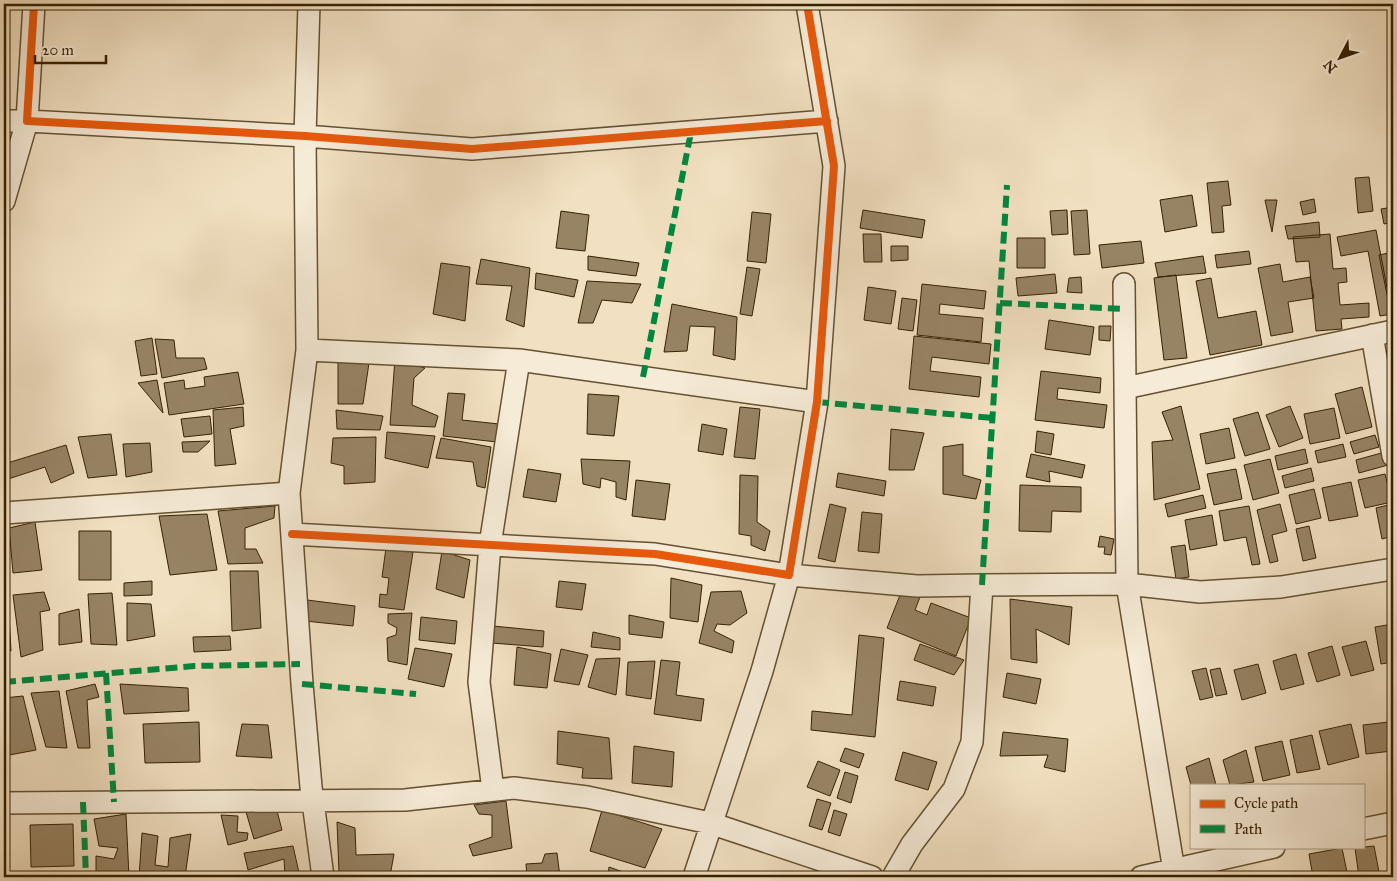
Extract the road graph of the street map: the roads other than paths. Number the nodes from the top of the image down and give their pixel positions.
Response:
1 (34, 4) edge
2 (309, 4) edge
3 (807, 4) edge
4 (4, 121) edge
5 (26, 121) junction
6 (826, 121) junction
7 (305, 136) junction
8 (4, 201) edge
9 (1124, 284) dead end
10 (1393, 331) edge
11 (1372, 334) junction
12 (307, 350) junction
13 (519, 360) junction
14 (1125, 388) junction
15 (817, 402) junction
16 (1393, 456) edge
17 (289, 493) junction
18 (4, 513) edge
19 (292, 534) junction
20 (490, 545) junction
21 (1393, 569) edge
22 (790, 575) junction
23 (1127, 584) junction
24 (982, 585) junction
25 (493, 790) junction
26 (313, 801) junction
27 (4, 803) edge
28 (710, 823) junction
29 (1393, 823) edge
30 (1364, 829) edge
31 (1270, 848) edge
32 (1174, 873) edge
33 (323, 877) edge
34 (694, 877) edge
35 (872, 877) edge
36 (893, 877) edge
37 (1141, 877) edge

1 - 5 street
2 - 7 street
3 - 6 street
4 - 5 street
5 - 7 street
5 - 8 street
6 - 7 street
6 - 15 street
7 - 12 street
9 - 14 street
10 - 11 street
11 - 14 street
11 - 16 street
12 - 13 street
12 - 17 street
13 - 15 street
13 - 20 street
14 - 23 street
15 - 22 street
17 - 18 street
17 - 19 street
19 - 20 street
19 - 26 street
20 - 22 street
20 - 25 street
21 - 23 street
22 - 24 street
22 - 28 street
23 - 24 street
23 - 32 street
24 - 36 street
25 - 26 street
25 - 28 street
26 - 27 street
26 - 33 street
28 - 34 street
28 - 35 street
29 - 30 street
31 - 32 street
32 - 37 street

